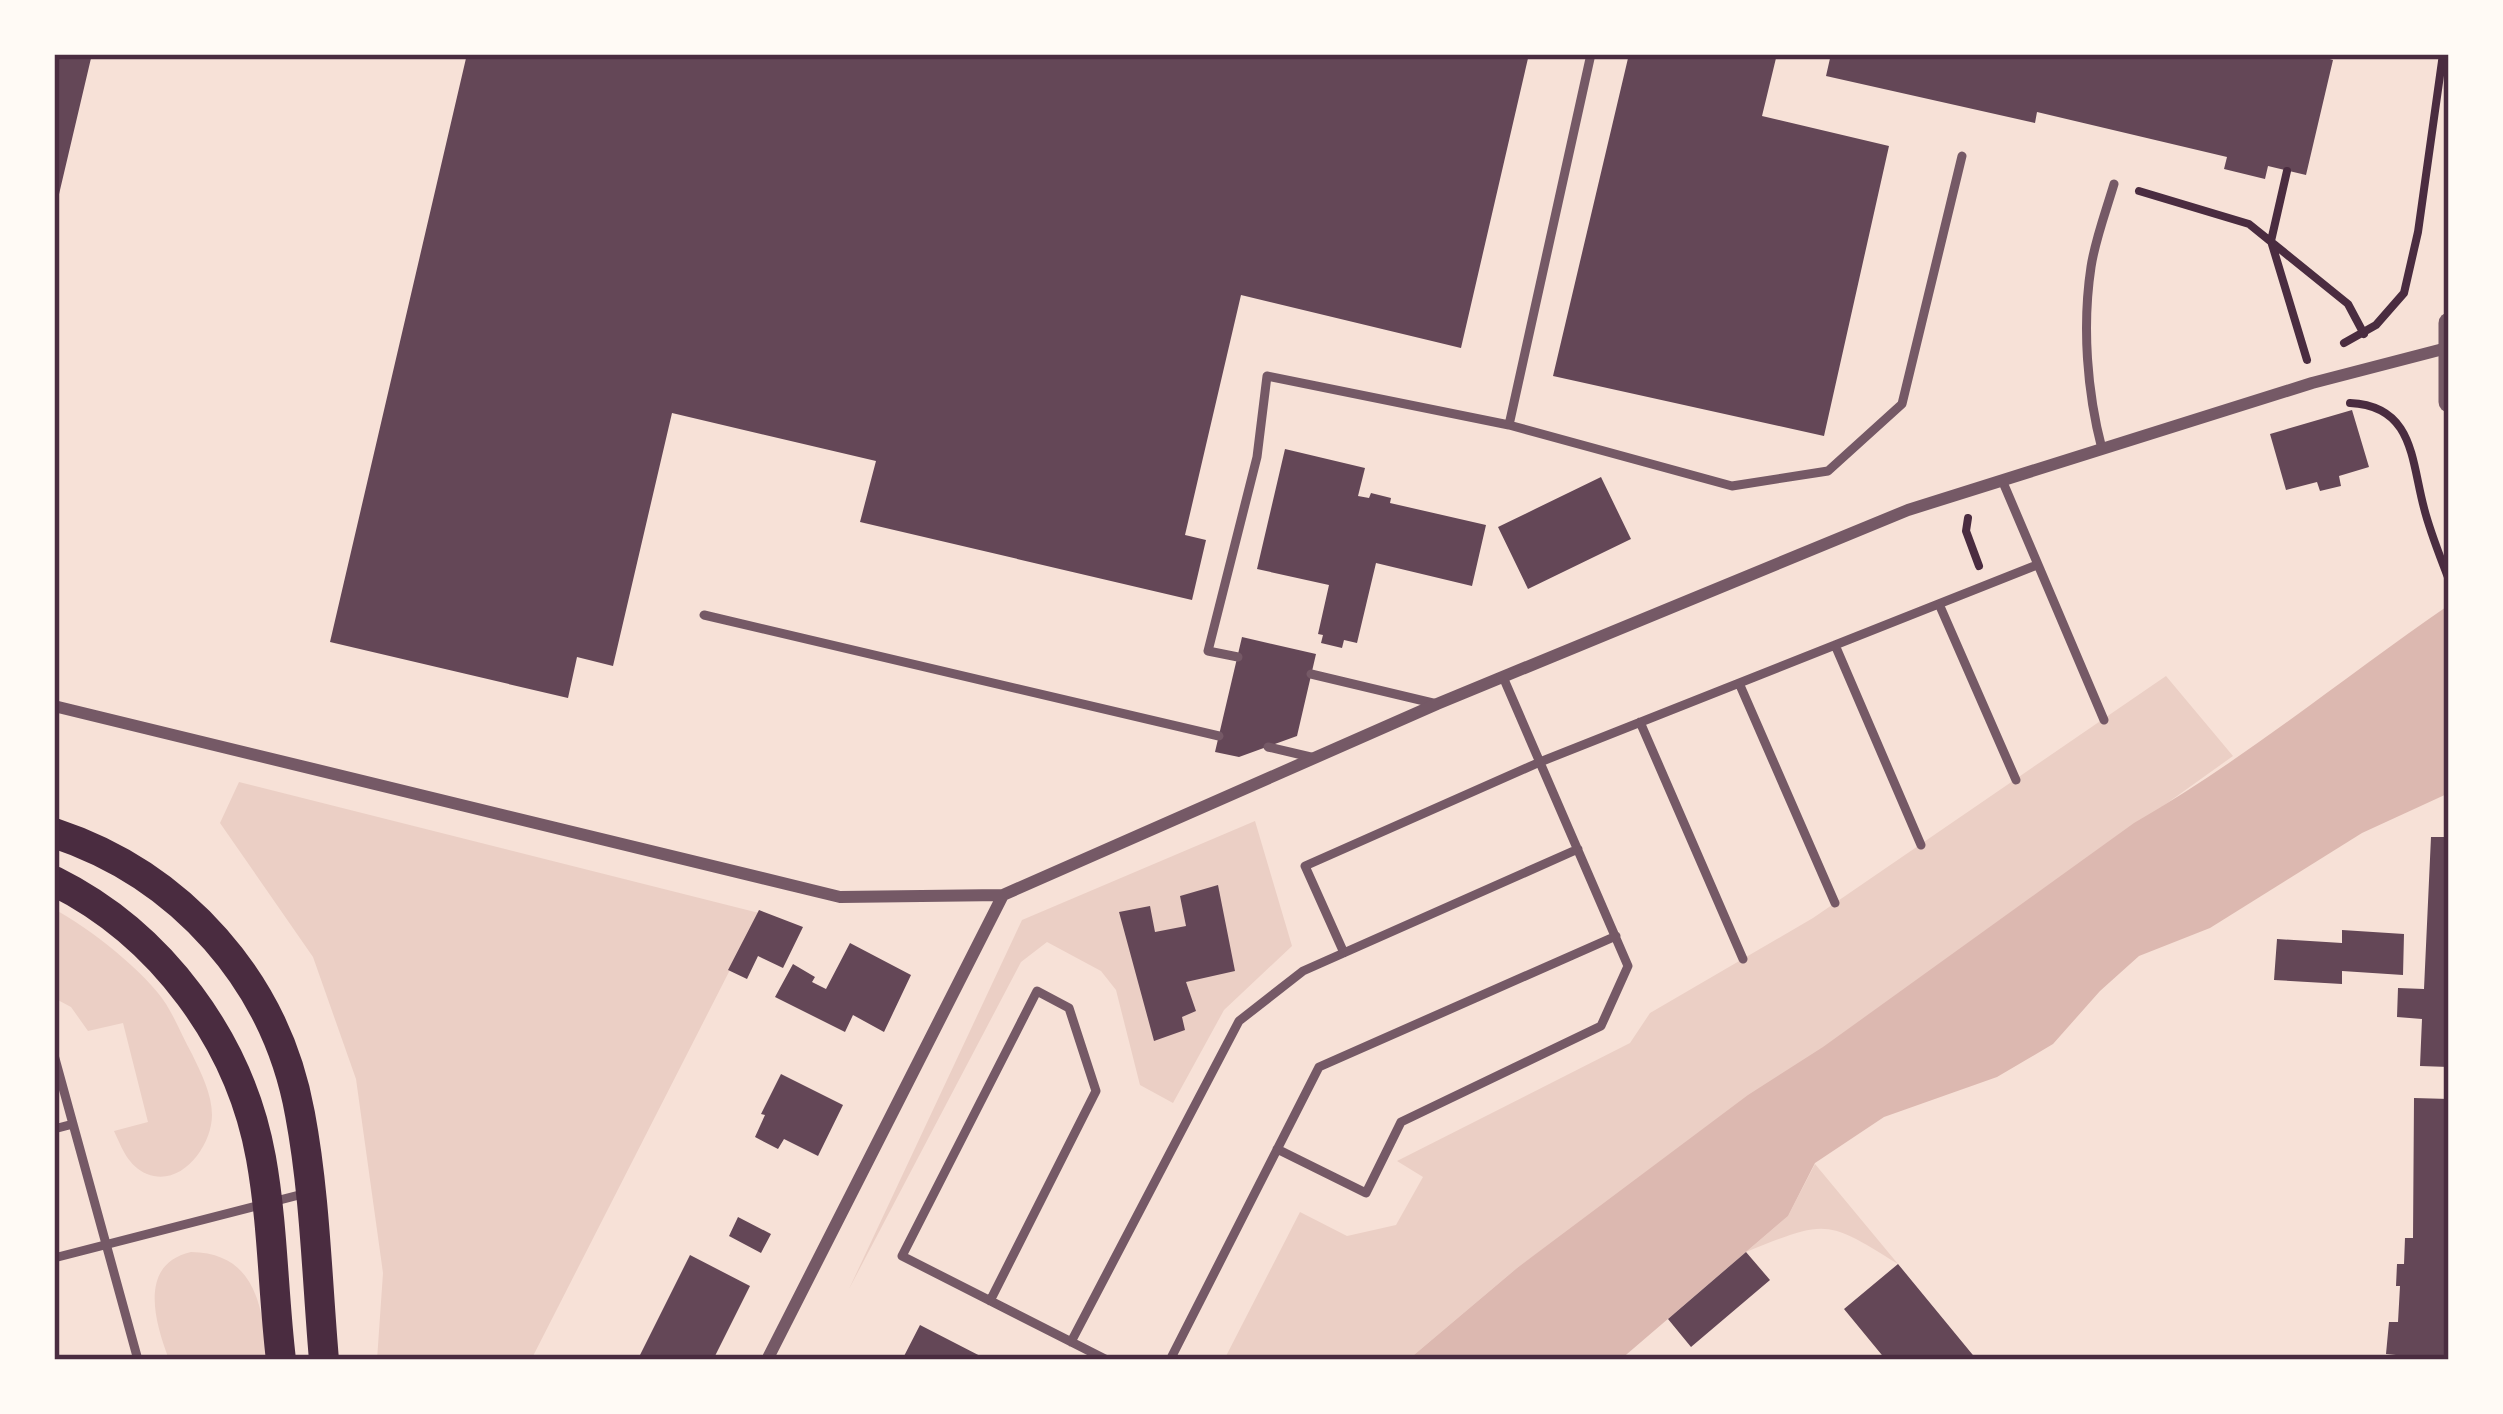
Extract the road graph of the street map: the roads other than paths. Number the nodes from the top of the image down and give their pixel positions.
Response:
1 (1592, 54) edge
2 (1962, 156) dead end
3 (2114, 184) road end
4 (2449, 323) edge
5 (2446, 348) edge
6 (2449, 402) edge
7 (1509, 425) junction
8 (2102, 449) junction
9 (2002, 480) junction
10 (2037, 565) junction
11 (1939, 604) junction
12 (704, 615) dead end
13 (1835, 645) junction
14 (1238, 657) dead end
15 (1311, 674) dead end
16 (1503, 677) junction
17 (1739, 683) junction
18 (1437, 704) junction
19 (54, 706) edge
20 (2104, 720) dead end
21 (1640, 722) junction
22 (1219, 736) dead end
23 (1268, 747) dead end
24 (1316, 758) junction
25 (1540, 763) junction
26 (2016, 781) dead end
27 (54, 833) edge
28 (1921, 845) dead end
29 (1578, 850) junction
30 (54, 881) edge
31 (1003, 896) junction
32 (1835, 903) dead end
33 (1616, 936) junction
34 (1343, 953) junction
35 (1743, 959) dead end
36 (54, 1055) edge
37 (73, 1124) junction
38 (54, 1129) edge
39 (1277, 1149) junction
40 (309, 1192) junction
41 (267, 1201) junction
42 (106, 1245) junction
43 (54, 1258) edge
44 (990, 1301) junction
45 (1071, 1342) junction
46 (139, 1360) edge
47 (281, 1360) edge
48 (324, 1360) edge
49 (767, 1360) edge
50 (1107, 1360) edge
51 (1170, 1360) edge

1 - 7 lane
2 - 7 lane
3 - 8 lane
4 - 5 street
5 - 6 street
5 - 8 street
7 - 14 lane
8 - 9 street
9 - 10 lane
9 - 16 street
10 - 11 lane
10 - 20 lane
11 - 13 lane
11 - 26 lane
12 - 22 lane
13 - 17 lane
13 - 28 lane
15 - 18 lane
16 - 18 street
16 - 25 lane
17 - 21 lane
17 - 32 lane
18 - 24 street
19 - 31 street
21 - 25 lane
21 - 35 lane
23 - 24 lane
24 - 31 street
25 - 29 lane
25 - 34 lane
27 - 40 highway
29 - 33 lane
29 - 34 lane
30 - 41 highway
31 - 49 street
33 - 39 lane
33 - 39 lane
34 - 45 lane
36 - 37 lane
37 - 38 lane
37 - 42 lane
39 - 51 lane
40 - 41 lane
40 - 48 highway
41 - 42 lane
41 - 47 highway
42 - 43 lane
42 - 46 lane
44 - 44 lane
44 - 45 lane
45 - 50 lane

